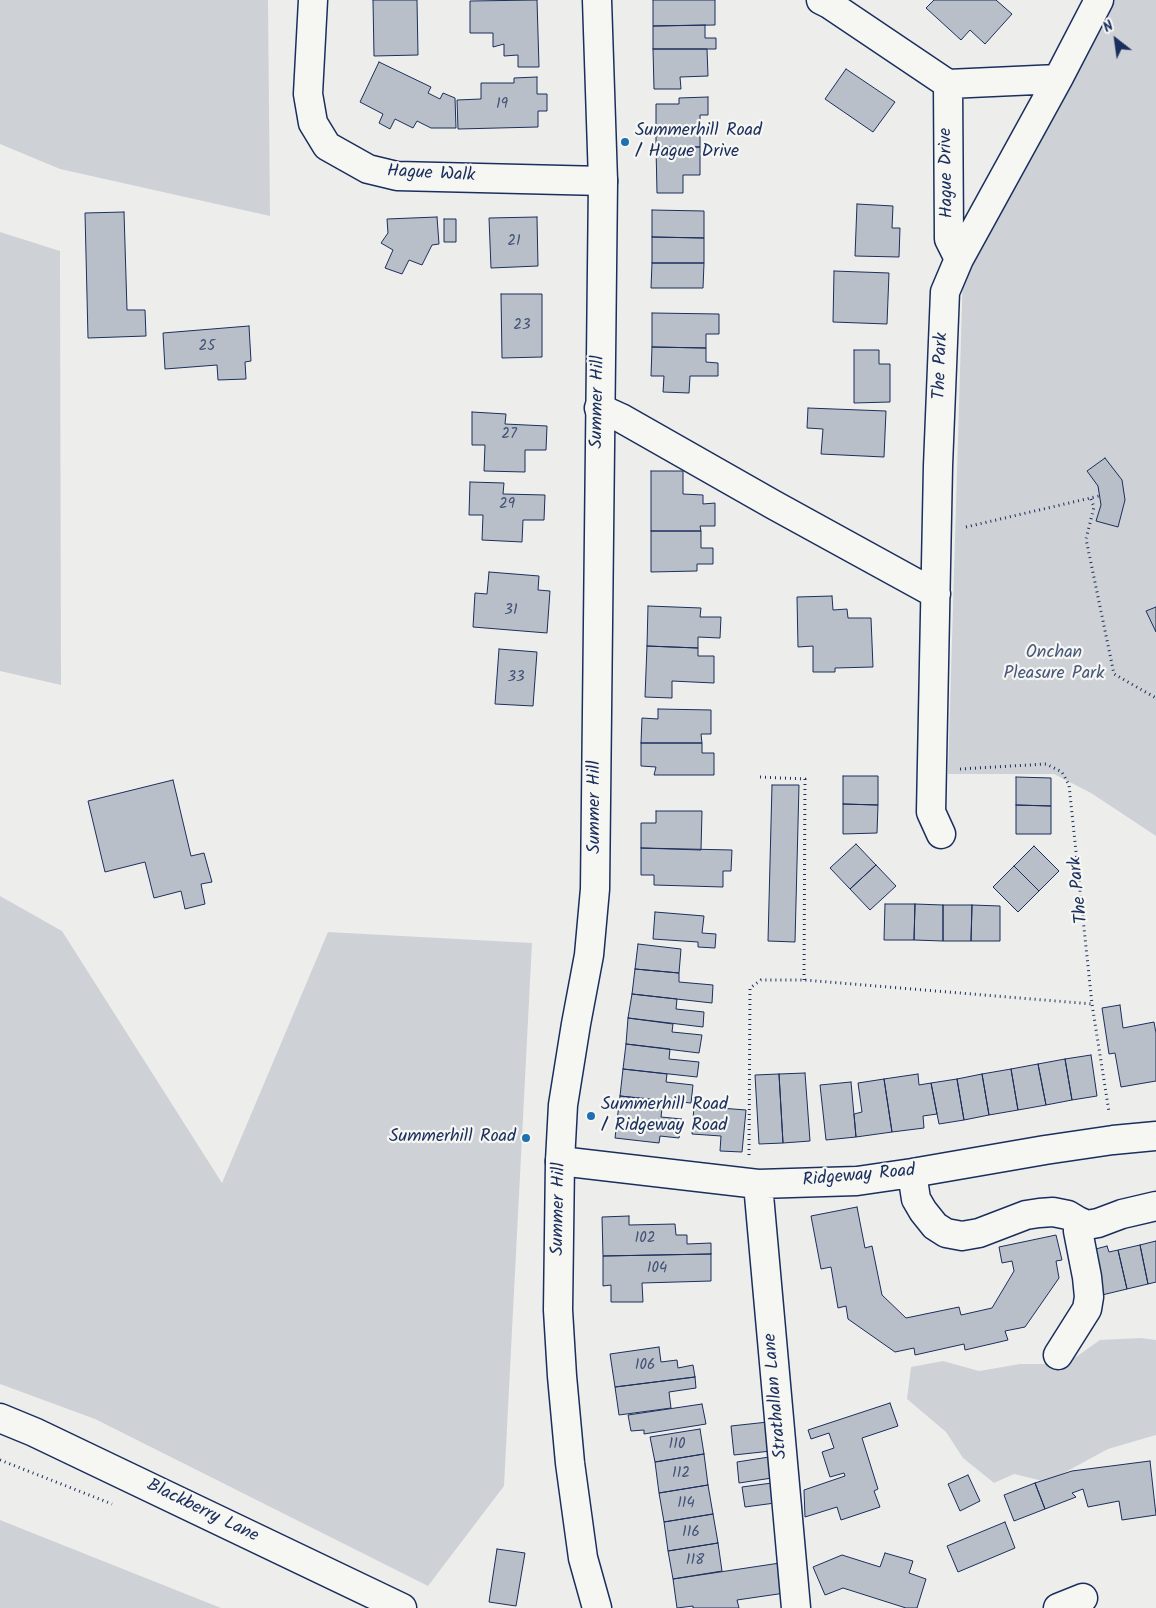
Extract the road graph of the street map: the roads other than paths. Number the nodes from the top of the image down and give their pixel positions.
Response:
1 (313, 0) edge
2 (597, 0) edge
3 (821, 0) edge
4 (1099, 0) edge
5 (1058, 79) junction
6 (948, 84) junction
7 (603, 181) junction
8 (959, 259) junction
9 (599, 408) junction
10 (936, 594) junction
11 (941, 834) dead end
12 (1156, 1136) edge
13 (560, 1161) junction
14 (912, 1173) junction
15 (753, 1184) junction
16 (1156, 1206) edge
17 (1078, 1221) junction
18 (1058, 1355) dead end
19 (0, 1418) edge
20 (1083, 1598) dead end
21 (402, 1608) edge
22 (598, 1608) edge
23 (796, 1608) edge
24 (1058, 1608) edge

1 - 7 street, Hague Walk
2 - 7 street, Summer Hill
3 - 6 street
4 - 5 street, The Park
5 - 6 street
5 - 8 street, The Park
6 - 8 street, Hague Drive
7 - 9 street, Summer Hill
8 - 10 street, The Park
9 - 10 street
9 - 13 street, Summer Hill
10 - 11 street, The Park
12 - 14 street, Ridgeway Road
13 - 15 street, Ridgeway Road
13 - 22 street, Summer Hill
14 - 15 street, Ridgeway Road
14 - 17 street
15 - 23 street, Strathallan Lane
16 - 17 street
17 - 18 street
19 - 21 street, Blackberry Lane
20 - 24 street

